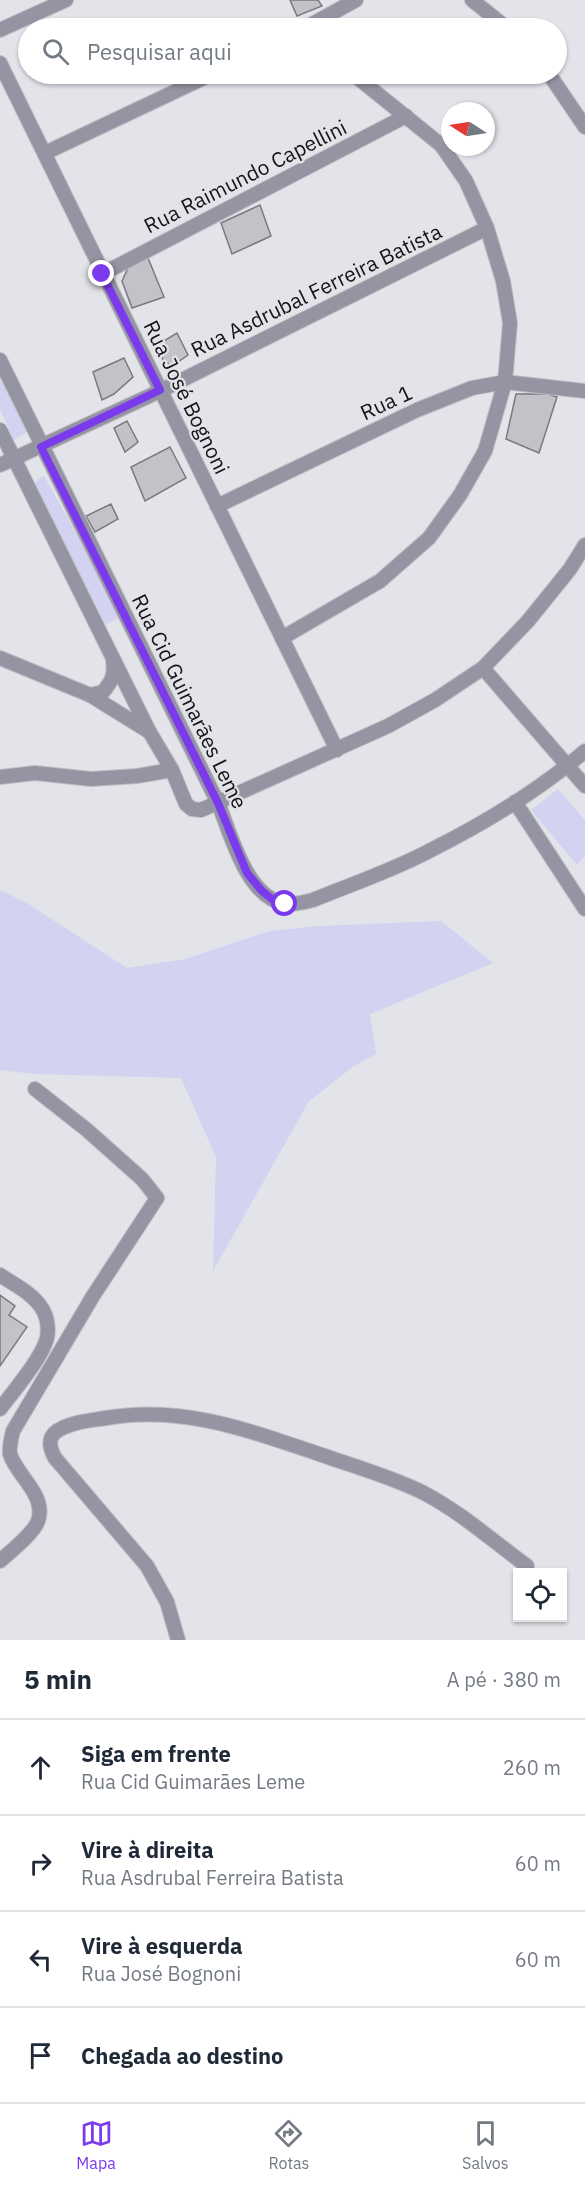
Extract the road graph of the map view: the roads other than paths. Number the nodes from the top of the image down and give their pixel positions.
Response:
1 (66, 0) edge
2 (356, 0) edge
3 (472, 0) edge
4 (26, 18) edge
5 (323, 18) edge
6 (494, 18) edge
7 (18, 22) edge
8 (0, 30) edge
9 (0, 63) edge
10 (191, 84) edge
11 (366, 84) edge
12 (556, 84) edge
13 (406, 116) junction
14 (585, 127) edge
15 (45, 153) junction
16 (487, 228) junction
17 (102, 274) junction
18 (0, 360) edge
19 (506, 382) junction
20 (160, 390) junction
21 (585, 391) edge
22 (0, 430) edge
23 (41, 447) junction
24 (14, 459) junction
25 (0, 465) edge
26 (217, 506) junction
27 (585, 545) edge
28 (282, 638) junction
29 (113, 656) junction
30 (0, 658) edge
31 (483, 668) junction
32 (90, 695) junction
33 (149, 731) junction
34 (337, 750) junction
35 (585, 751) edge
36 (569, 765) junction
37 (172, 770) junction
38 (0, 777) edge
39 (585, 786) edge
40 (515, 802) junction
41 (218, 803) junction
42 (585, 909) edge
43 (35, 1089) dead end
44 (0, 1275) edge
45 (0, 1409) edge
46 (0, 1561) edge
47 (527, 1566) dead end
48 (178, 1640) edge

1 - 4 street
2 - 5 street
3 - 6 street
7 - 8 street
9 - 15 street, Rua José Bognoni
10 - 15 street
11 - 13 street
12 - 14 street
13 - 16 street
13 - 17 street, Rua Raimundo Capellini
15 - 17 street, Rua José Bognoni
16 - 19 street
16 - 20 street, Rua Asdrubal Ferreira Batista
17 - 20 street, Rua José Bognoni
18 - 23 street, Rua Cid Guimarães Leme
19 - 21 street, Rua 1
19 - 26 street, Rua 1
19 - 28 street
20 - 23 street, Rua Asdrubal Ferreira Batista
20 - 26 street, Rua José Bognoni
22 - 24 street
23 - 24 street, Rua Asdrubal Ferreira Batista
23 - 41 street, Rua Cid Guimarães Leme
24 - 25 street, Rua Asdrubal Ferreira Batista
24 - 29 street
26 - 28 street, Rua José Bognoni
27 - 31 street
28 - 34 street, Rua José Bognoni
29 - 32 street
29 - 33 street
30 - 32 street
31 - 34 street
31 - 36 street
32 - 33 street
33 - 37 street
34 - 41 street
35 - 36 street, Rua Cid Guimarães Leme
36 - 39 street
36 - 40 street, Rua Cid Guimarães Leme
37 - 38 street
37 - 41 street
40 - 41 street, Rua Cid Guimarães Leme
40 - 42 street
43 - 46 street
44 - 45 street
47 - 48 street

